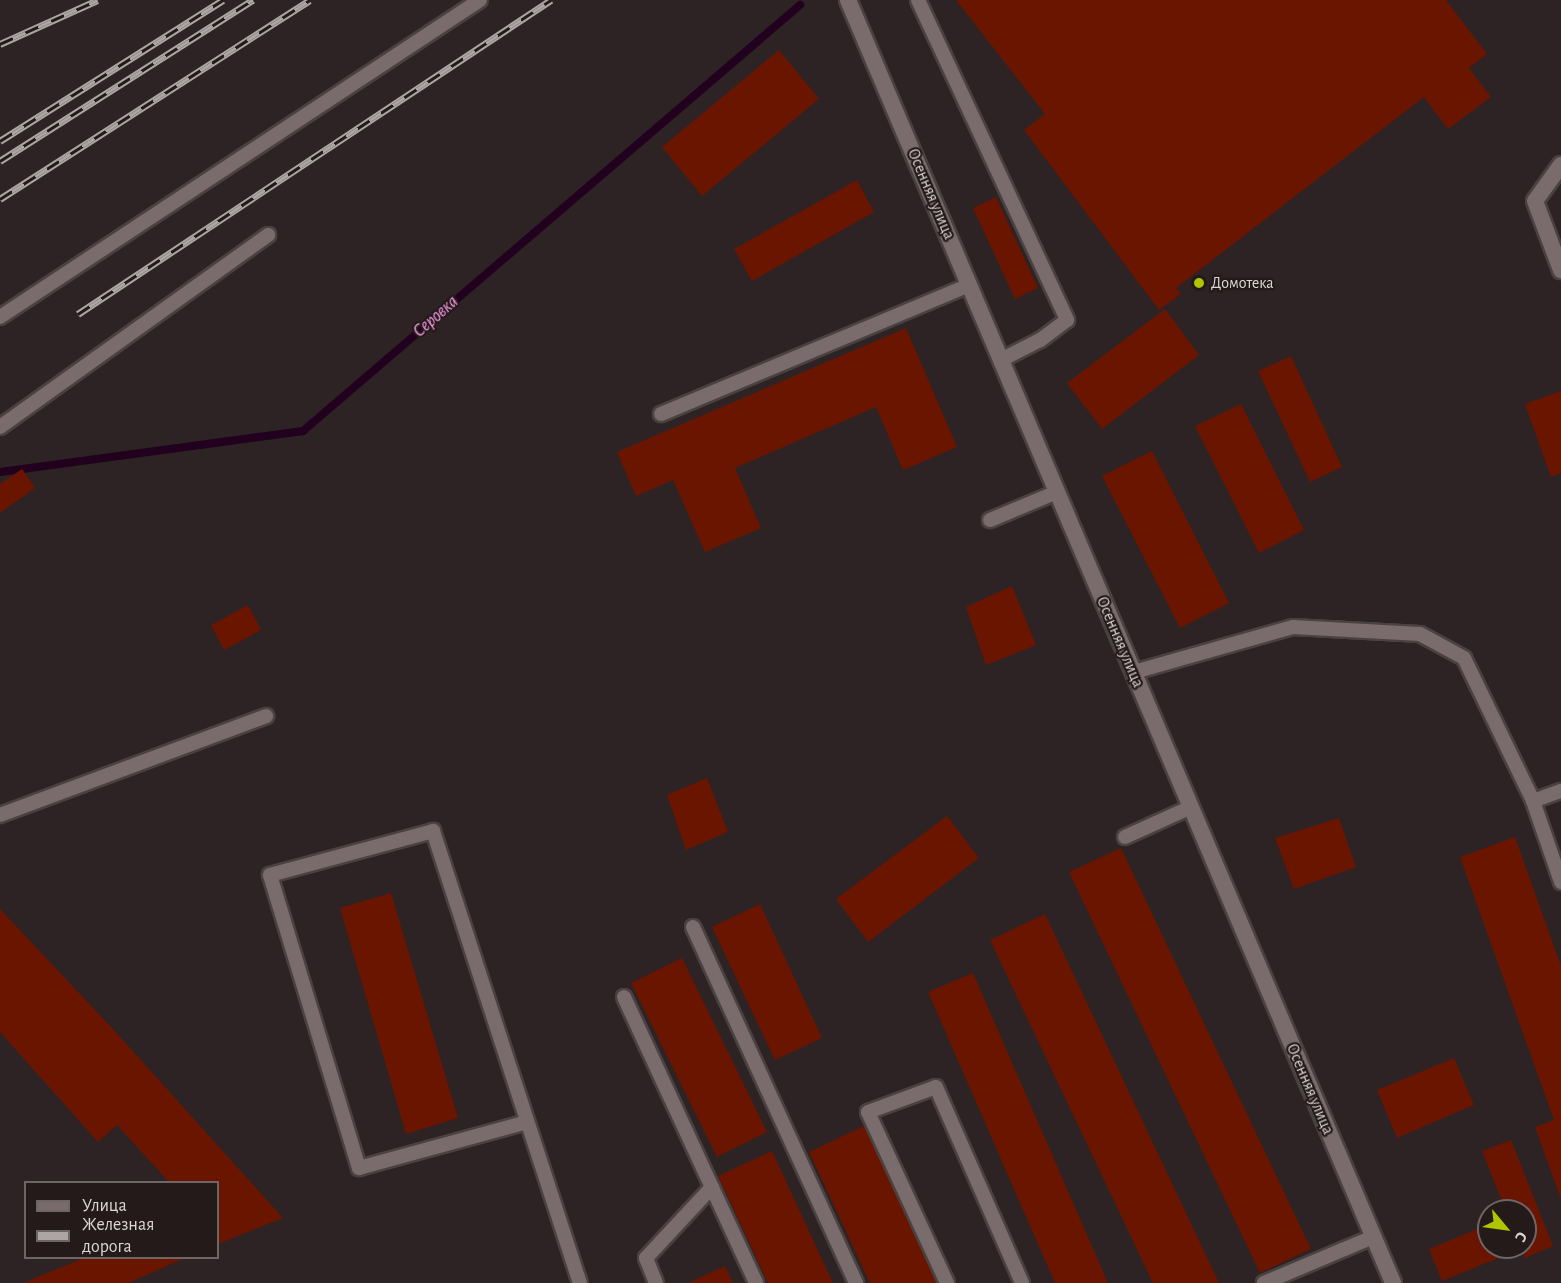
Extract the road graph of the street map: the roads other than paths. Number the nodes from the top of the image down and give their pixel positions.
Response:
1 (480, 0) edge
2 (848, 0) edge
3 (918, 0) edge
4 (1561, 165) edge
5 (268, 235) dead end
6 (1561, 270) edge
7 (969, 285) junction
8 (0, 316) edge
9 (1001, 360) junction
10 (661, 414) dead end
11 (0, 427) edge
12 (1057, 492) junction
13 (990, 520) dead end
14 (1134, 672) junction
15 (266, 716) dead end
16 (1561, 791) edge
17 (1533, 801) junction
18 (1191, 807) junction
19 (0, 814) edge
20 (1125, 837) dead end
21 (1561, 882) edge
22 (693, 927) dead end
23 (624, 997) dead end
24 (527, 1122) junction
25 (712, 1187) junction
26 (1373, 1237) junction
27 (580, 1283) edge
28 (656, 1283) edge
29 (756, 1283) edge
30 (856, 1283) edge
31 (947, 1283) edge
32 (1022, 1283) edge
33 (1264, 1283) edge
34 (1393, 1283) edge

1 - 8 lane
2 - 7 street, Осенняя улица
3 - 9 lane
4 - 6 street
5 - 11 lane
7 - 9 street, Осенняя улица
7 - 10 lane
9 - 12 street, Осенняя улица
12 - 13 lane
12 - 14 street, Осенняя улица
14 - 17 lane
14 - 18 street, Осенняя улица
15 - 19 lane
16 - 17 lane
17 - 21 lane
18 - 20 lane
18 - 26 street, Осенняя улица
22 - 30 lane
23 - 25 lane
24 - 24 lane
24 - 27 lane
25 - 28 lane
25 - 29 lane
26 - 33 lane
26 - 34 street, Осенняя улица
31 - 32 lane

